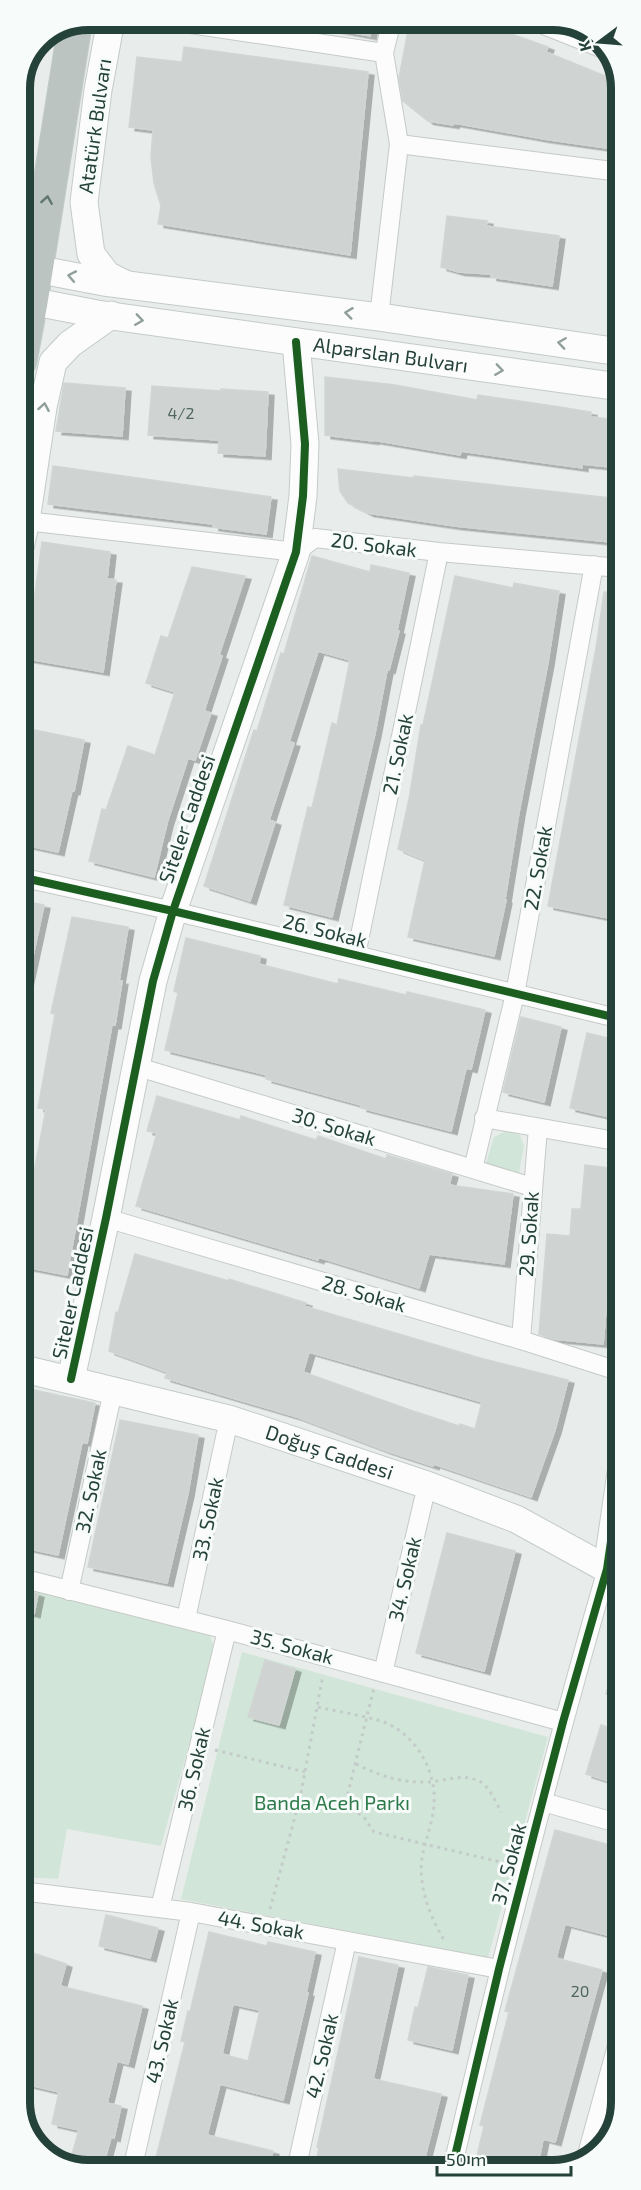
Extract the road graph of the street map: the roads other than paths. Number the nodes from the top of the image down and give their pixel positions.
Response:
1 (109, 30) edge
2 (231, 30) edge
3 (390, 30) edge
4 (556, 30) edge
5 (74, 32) edge
6 (591, 44) edge
7 (384, 53) junction
8 (399, 144) junction
9 (611, 171) edge
10 (30, 258) edge
11 (30, 268) edge
12 (129, 286) junction
13 (30, 301) edge
14 (111, 315) junction
15 (379, 317) junction
16 (297, 342) junction
17 (611, 351) edge
18 (611, 386) edge
19 (30, 490) edge
20 (30, 534) edge
21 (296, 552) junction
22 (439, 552) junction
23 (594, 565) junction
24 (611, 567) edge
25 (30, 879) edge
26 (173, 910) junction
27 (356, 955) junction
28 (515, 994) junction
29 (611, 1017) edge
30 (135, 1066) junction
31 (484, 1118) junction
32 (538, 1128) junction
33 (611, 1141) edge
34 (473, 1169) junction
35 (532, 1187) junction
36 (106, 1218) junction
37 (521, 1340) junction
38 (611, 1369) edge
39 (30, 1370) edge
40 (71, 1379) junction
41 (113, 1391) junction
42 (229, 1419) junction
43 (427, 1485) junction
44 (611, 1573) edge
45 (30, 1580) edge
46 (611, 1584) edge
47 (69, 1590) junction
48 (186, 1619) junction
49 (227, 1630) junction
50 (381, 1672) junction
51 (563, 1722) junction
52 (543, 1802) junction
53 (611, 1821) edge
54 (30, 1892) edge
55 (160, 1908) junction
56 (191, 1912) junction
57 (347, 1941) junction
58 (499, 1969) junction
59 (611, 2079) edge
60 (589, 2147) edge
61 (134, 2160) edge
62 (298, 2160) edge
63 (454, 2160) edge

1 - 12 main road, Atatürk Bulvarı
2 - 7 street
3 - 7 street
4 - 6 street
10 -> 5 highway, Atatürk Bulvarı
7 - 8 street
8 - 9 street
8 - 15 street
12 -> 11 main road, Alparslan Bulvarı
15 -> 12 main road, Alparslan Bulvarı
13 - 14 main road, Alparslan Bulvarı
14 -> 16 main road, Alparslan Bulvarı
19 -> 14 main road
17 -> 15 main road, Alparslan Bulvarı
16 -> 18 main road, Alparslan Bulvarı
16 - 21 main road, Siteler Caddesi
20 - 21 street
21 - 22 street, 20. Sokak
21 - 26 main road, Siteler Caddesi
22 - 23 street, 20. Sokak
22 - 27 street, 21. Sokak
23 - 24 street, 20. Sokak
23 - 28 street, 22. Sokak
25 - 26 street, 26. Sokak
26 - 27 street, 26. Sokak
26 - 30 main road, Siteler Caddesi
27 - 28 street, 26. Sokak
28 - 29 street, 26. Sokak
28 - 31 street, 22. Sokak
30 - 34 street, 30. Sokak
30 - 36 main road, Siteler Caddesi
31 - 32 street
31 - 34 street, 22. Sokak
32 - 33 street
32 - 35 street, 29. Sokak
34 - 35 street, 30. Sokak
35 - 37 street, 29. Sokak
36 - 37 street, 28. Sokak
36 - 40 main road, Siteler Caddesi
37 - 38 street, 28. Sokak
39 - 40 main road, Doğuş Caddesi
40 - 41 main road, Doğuş Caddesi
41 - 42 main road, Doğuş Caddesi
41 - 47 street, 32. Sokak
42 - 43 main road, Doğuş Caddesi
42 - 48 street, 33. Sokak
43 - 44 main road, Doğuş Caddesi
43 - 50 street, 34. Sokak
45 - 47 street, 35. Sokak
46 - 51 street, 37. Sokak
47 - 48 street, 35. Sokak
48 - 49 street, 35. Sokak
49 - 50 street, 35. Sokak
49 - 55 street, 36. Sokak
50 - 51 street, 35. Sokak
51 - 52 street, 37. Sokak
52 - 53 street
52 - 58 street, 37. Sokak
54 - 55 street, 44. Sokak
55 - 56 street, 44. Sokak
56 - 57 street, 44. Sokak
56 - 61 street, 43. Sokak
57 - 58 street, 44. Sokak
57 - 62 street, 42. Sokak
58 - 63 street, 37. Sokak
59 - 60 street

